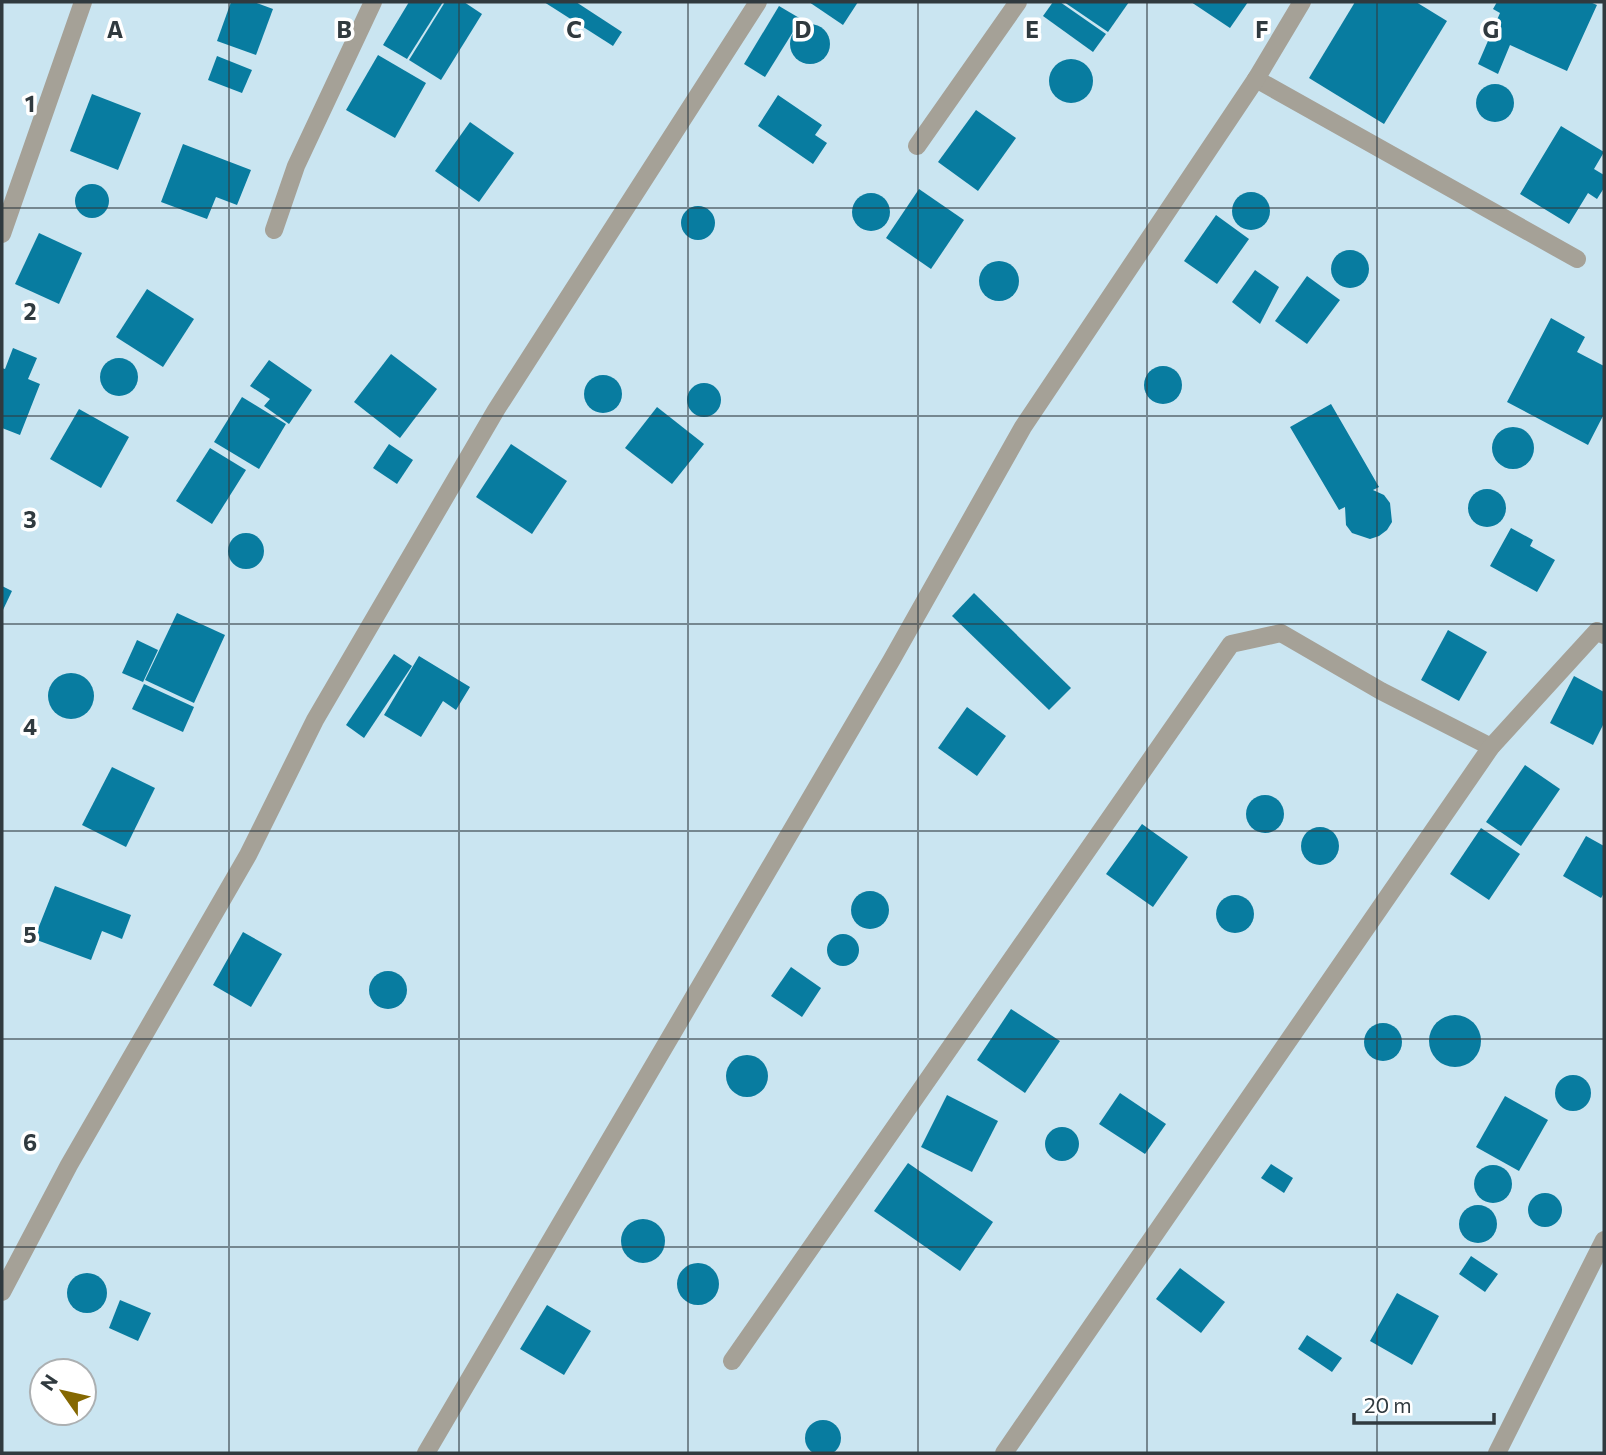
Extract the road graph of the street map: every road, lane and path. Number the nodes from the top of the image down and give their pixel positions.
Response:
1 (83, 2) edge
2 (373, 2) edge
3 (758, 2) edge
4 (1018, 2) edge
5 (1302, 2) edge
6 (1256, 79) junction
7 (917, 146) dead end
8 (274, 230) dead end
9 (2, 234) edge
10 (1577, 259) dead end
11 (1604, 635) edge
12 (1491, 747) junction
13 (1604, 1240) edge
14 (2, 1292) edge
15 (732, 1361) dead end
16 (426, 1453) edge
17 (1004, 1453) edge
18 (1497, 1453) edge

1 - 9 street
2 - 8 street
3 - 14 street
4 - 7 street
5 - 6 street
6 - 10 street
6 - 16 street
11 - 12 street
12 - 15 street
12 - 17 street
13 - 18 street

